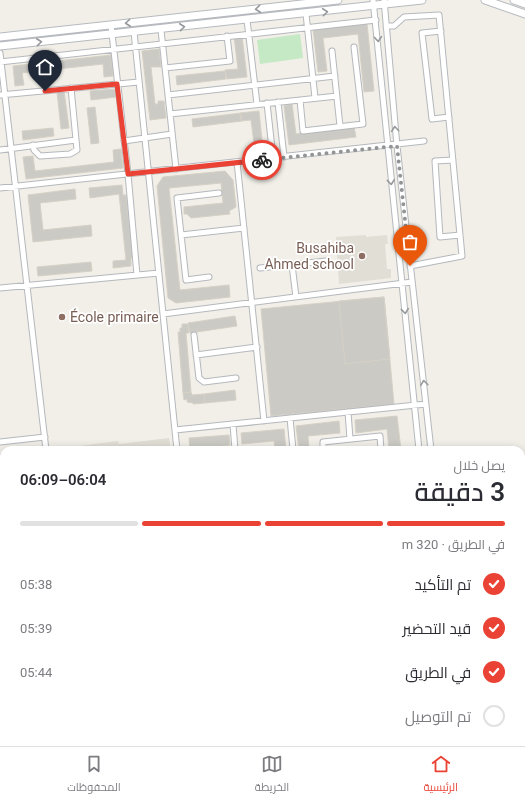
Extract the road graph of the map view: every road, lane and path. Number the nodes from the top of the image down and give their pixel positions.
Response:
1 (338, 0) edge
2 (422, 0) edge
3 (485, 0) edge
4 (514, 0) edge
5 (384, 2) edge
6 (374, 3) edge
7 (525, 4) edge
8 (306, 14) junction
9 (525, 14) edge
10 (248, 20) junction
11 (376, 20) junction
12 (111, 25) junction
13 (386, 26) junction
14 (307, 27) junction
15 (161, 30) junction
16 (441, 31) junction
17 (134, 32) junction
18 (249, 34) junction
19 (112, 35) junction
20 (227, 36) junction
21 (0, 38) edge
22 (162, 44) junction
23 (0, 46) edge
24 (135, 47) junction
25 (354, 47) dead end
26 (113, 49) junction
27 (332, 51) dead end
28 (0, 53) edge
29 (0, 62) edge
30 (165, 68) junction
31 (335, 76) junction
32 (313, 79) junction
33 (139, 82) junction
34 (117, 84) junction
35 (254, 85) junction
36 (72, 88) junction
37 (2, 95) edge
38 (168, 95) junction
39 (337, 96) junction
40 (315, 98) junction
41 (300, 100) junction
42 (278, 102) junction
43 (267, 103) junction
44 (256, 104) junction
45 (170, 114) junction
46 (449, 117) junction
47 (340, 126) junction
48 (172, 134) junction
49 (145, 138) junction
50 (76, 140) junction
51 (124, 141) junction
52 (424, 142) dead end
53 (33, 145) junction
54 (388, 146) junction
55 (397, 146) junction
56 (11, 149) junction
57 (0, 150) edge
58 (284, 157) junction
59 (273, 158) junction
60 (453, 160) junction
61 (237, 162) junction
62 (176, 169) junction
63 (148, 173) junction
64 (128, 174) junction
65 (16, 187) junction
66 (0, 188) edge
67 (219, 193) dead end
68 (244, 228) junction
69 (181, 235) junction
70 (460, 236) junction
71 (326, 261) dead end
72 (292, 265) junction
73 (410, 266) junction
74 (260, 268) dead end
75 (159, 273) junction
76 (137, 275) junction
77 (209, 277) dead end
78 (412, 282) junction
79 (402, 284) junction
80 (27, 285) junction
81 (0, 288) edge
82 (296, 297) junction
83 (252, 303) junction
84 (163, 314) junction
85 (194, 335) dead end
86 (257, 347) junction
87 (196, 355) junction
88 (236, 378) dead end
89 (426, 404) junction
90 (414, 405) junction
91 (348, 412) junction
92 (290, 418) junction
93 (264, 421) junction
94 (233, 424) junction
95 (175, 430) junction
96 (45, 437) junction
97 (350, 439) junction
98 (0, 442) edge
99 (46, 446) edge
100 (177, 446) edge
101 (236, 446) edge
102 (293, 446) edge
103 (323, 446) edge
104 (381, 446) edge
105 (419, 446) edge
106 (431, 446) edge

1 -> 12 main road
2 - 5 main road
3 - 9 main road
4 - 7 main road
5 - 6 main road
5 - 13 street
8 -> 6 main road
6 - 11 street
8 - 10 main road
8 - 14 street
15 -> 10 main road
10 - 18 street
11 - 14 street
11 -> 54 street
12 - 19 street
12 - 21 main road
13 - 16 street
55 -> 13 street
14 - 18 street
14 - 32 street
15 - 17 main road
15 - 22 street
16 - 46 street
16 - 46 street
17 - 19 main road
17 - 24 street
18 - 20 street
18 - 35 street
23 -> 19 main road
19 - 26 street
20 - 22 street
20 - 30 street
22 - 24 street
22 - 30 street
24 - 26 street
24 - 33 street
25 - 47 street
26 - 29 street
26 - 34 street
27 - 31 street
28 - 29 street
29 - 37 street
30 - 38 street
31 - 32 street
31 - 39 street
32 - 35 street
32 - 40 street
33 - 34 street
33 - 49 street
34 - 36 street
34 - 51 street
35 - 38 street
35 - 44 street
36 - 37 street
36 - 50 street
37 - 56 street
38 - 45 street
39 - 40 street
39 - 47 street
40 - 41 street
41 - 42 street
41 - 47 street
42 - 43 street
42 - 58 street
43 - 44 street
43 - 59 street
44 - 45 street
45 - 48 street
46 - 60 street
48 - 49 street
48 - 62 street
49 - 51 street
49 - 63 street
50 - 53 street
50 - 53 street
51 - 64 street
52 - 55 street
53 - 56 street
54 - 55 street
54 - 58 street
54 -> 79 street
55 - 73 street
56 - 57 street
56 - 65 street
58 - 59 street
59 - 61 street
60 - 70 street
60 - 70 street
61 - 62 street
61 - 68 street
62 - 63 street
63 - 64 street
63 - 75 street
64 - 65 street
64 - 76 street
65 - 66 street
65 - 80 street
67 - 69 street
68 - 69 street
68 - 83 street
69 - 77 street
70 - 73 street
71 - 72 street
72 - 74 street
72 - 82 street
73 - 78 street
75 - 76 street
75 - 84 street
76 - 80 street
78 - 79 street
89 -> 78 street
79 - 82 street
79 -> 90 street
80 - 81 street
80 - 96 street
82 - 83 street
83 - 84 street
83 - 86 street
84 - 95 street
85 - 87 street
86 - 87 street
86 - 93 street
87 - 88 street
89 - 90 street
89 - 106 street
90 - 91 street
90 - 105 street
91 - 92 street
91 - 97 street
92 - 93 street
92 - 102 street
93 - 94 street
94 - 95 street
94 - 101 street
95 - 100 street
96 - 98 street
96 - 99 street
97 - 103 street
97 - 104 street

